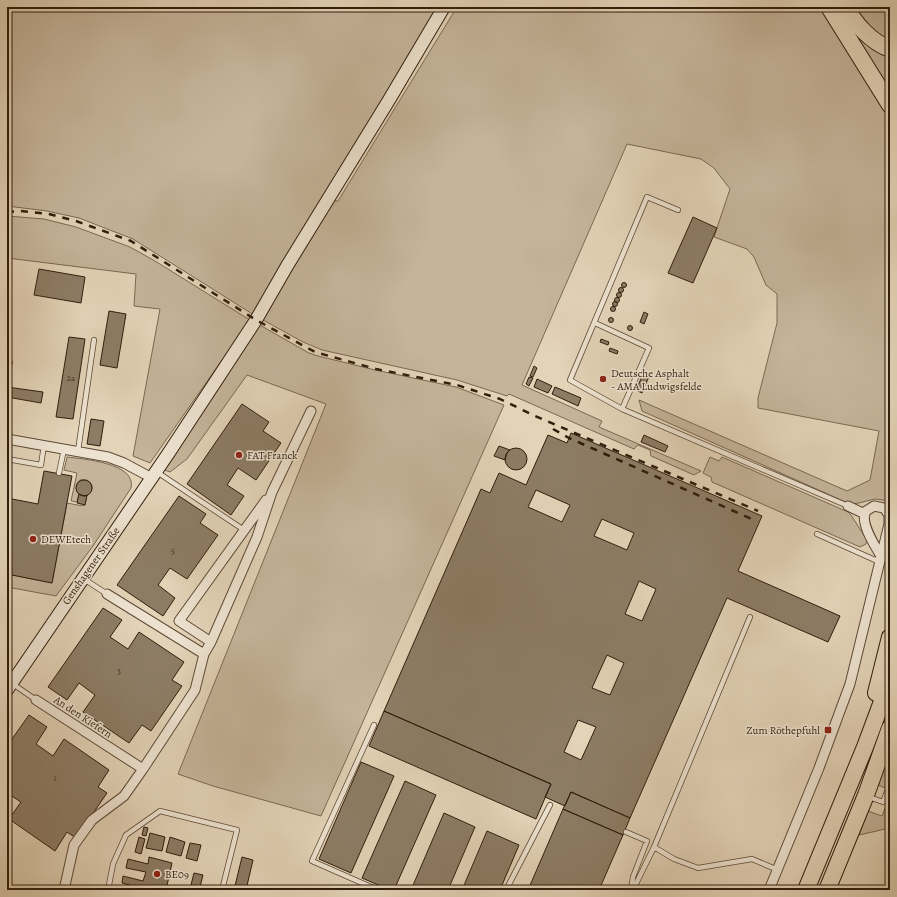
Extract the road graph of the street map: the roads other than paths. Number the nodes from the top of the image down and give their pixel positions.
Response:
1 (444, 7) edge
2 (830, 7) edge
3 (846, 7) edge
4 (890, 49) edge
5 (890, 105) edge
6 (678, 210) dead end
7 (595, 323) junction
8 (94, 340) dead end
9 (622, 409) junction
10 (311, 411) dead end
11 (7, 439) edge
12 (44, 445) junction
13 (64, 449) junction
14 (78, 451) junction
15 (7, 459) edge
16 (59, 473) dead end
17 (154, 475) junction
18 (272, 492) junction
19 (848, 506) joint
20 (865, 514) junction
21 (244, 530) junction
22 (887, 532) junction
23 (869, 533) junction
24 (817, 534) dead end
25 (257, 537) junction
26 (882, 558) junction
27 (83, 578) junction
28 (107, 594) joint
29 (750, 617) dead end
30 (890, 637) edge
31 (211, 642) junction
32 (204, 654) junction
33 (890, 680) edge
34 (9, 686) edge
35 (36, 700) joint
36 (374, 725) dead end
37 (890, 728) edge
38 (143, 769) junction
39 (890, 784) edge
40 (866, 795) junction
41 (550, 804) dead end
42 (840, 809) junction
43 (626, 832) dead end
44 (654, 847) junction
45 (778, 870) junction
46 (64, 890) edge
47 (108, 890) edge
48 (222, 890) edge
49 (378, 890) edge
50 (506, 890) edge
51 (632, 890) edge
52 (769, 890) edge
53 (806, 890) edge
54 (827, 890) edge

1 - 17 main road, Genshagener Straße
2 - 5 highway
3 - 4 highway
6 - 7 lane
7 - 9 lane
7 - 9 lane
8 - 14 lane
9 - 19 lane
10 - 18 street
11 - 12 street
12 - 13 street
12 - 15 lane
13 - 14 street
13 - 16 lane
14 - 17 street
17 - 21 lane
17 - 27 main road, Genshagener Straße
18 - 21 street
18 - 25 street
19 - 20 street
20 - 22 street
20 - 23 street
21 - 25 street
21 - 31 street
22 - 23 street
22 - 26 street
23 - 26 street
24 - 26 lane
25 - 31 street
26 - 45 street
27 - 28 lane
27 - 34 main road, Genshagener Straße
28 - 32 street
29 - 44 lane
30 - 42 highway
31 - 32 street
32 - 38 street
33 - 42 highway
34 - 35 lane, An den Kiefern
35 - 38 street, An den Kiefern
36 - 49 lane
37 - 40 highway
38 - 46 street
39 - 40 lane
40 - 54 highway
41 - 50 lane
42 - 53 highway
43 - 51 lane
44 - 45 lane
44 - 51 lane
45 - 52 street
47 - 48 lane

